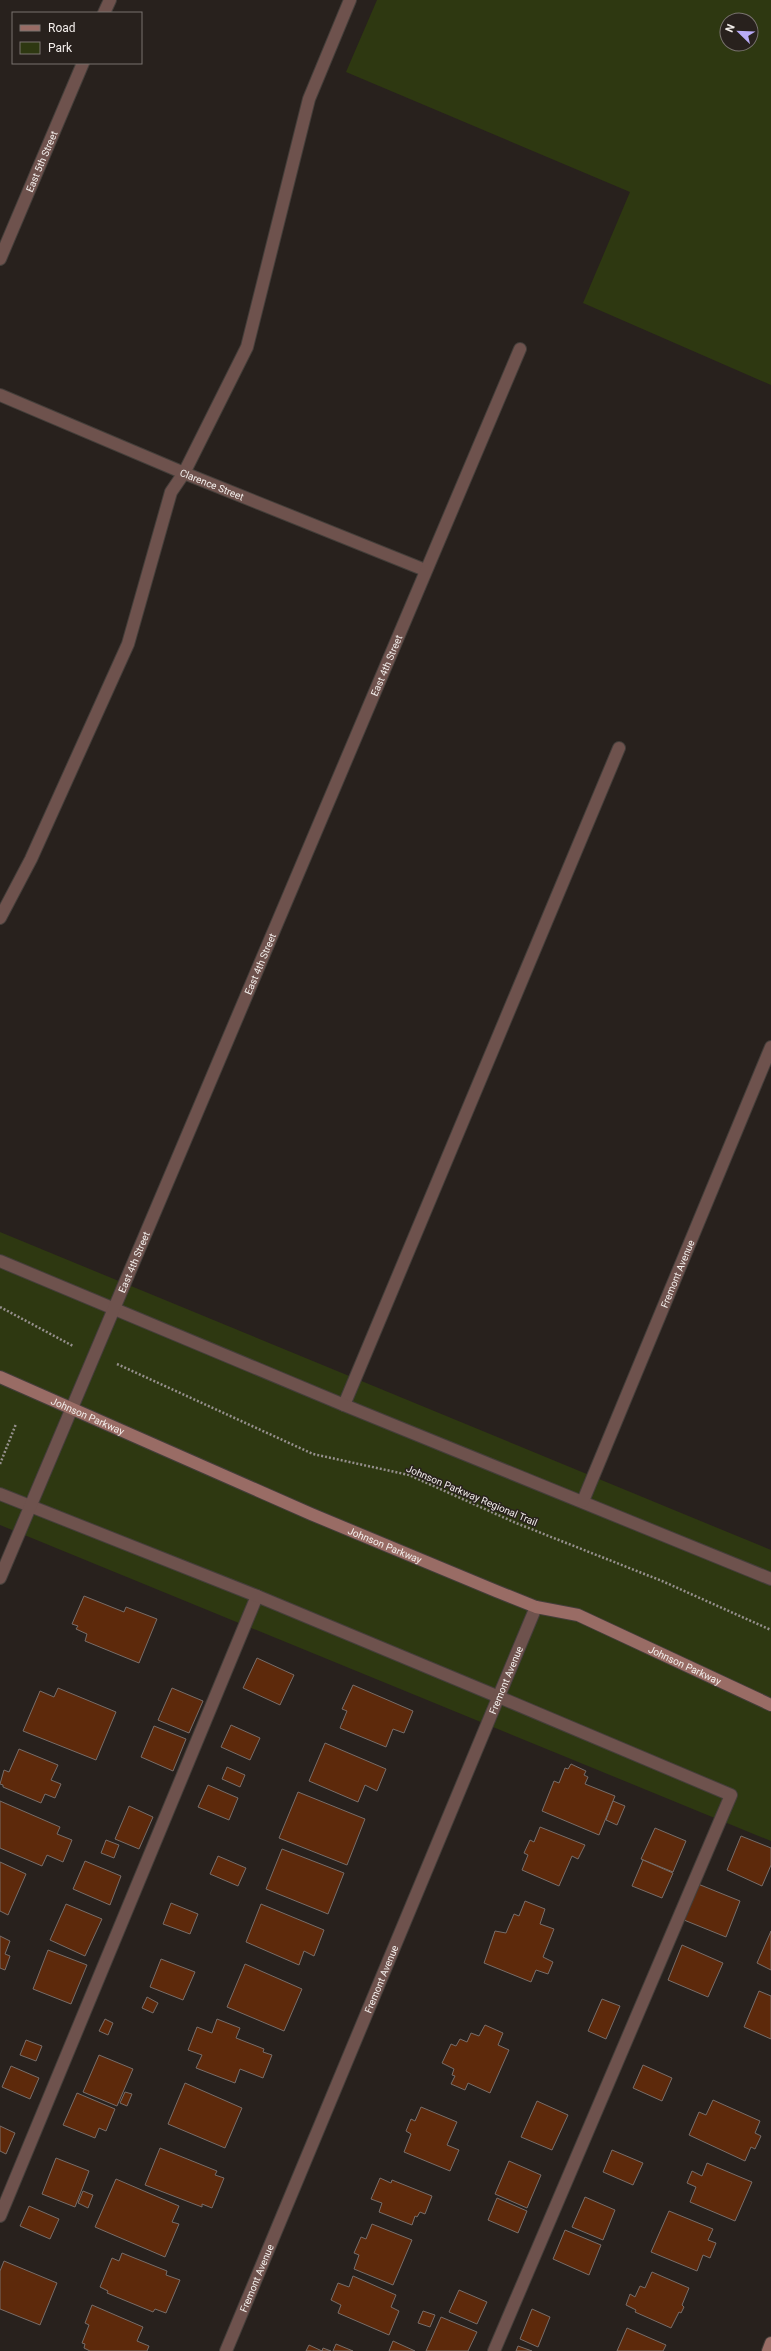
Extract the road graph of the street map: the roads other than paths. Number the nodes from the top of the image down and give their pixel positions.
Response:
1 (110, 0) edge
2 (350, 0) edge
3 (104, 12) edge
4 (83, 64) edge
5 (0, 259) edge
6 (520, 349) dead end
7 (0, 396) edge
8 (184, 473) junction
9 (425, 570) junction
10 (619, 748) dead end
11 (0, 918) edge
12 (771, 1047) edge
13 (0, 1261) edge
14 (113, 1307) junction
15 (0, 1377) edge
16 (344, 1405) junction
17 (71, 1407) junction
18 (0, 1494) edge
19 (583, 1502) junction
20 (30, 1505) junction
21 (0, 1578) edge
22 (771, 1579) edge
23 (257, 1596) junction
24 (536, 1607) junction
25 (499, 1696) junction
26 (771, 1705) edge
27 (0, 2216) edge
28 (771, 2343) edge
29 (226, 2351) edge
30 (494, 2351) edge
31 (768, 2351) edge

1 - 3 street
2 - 8 street
4 - 5 street, East 5th Street
6 - 9 street, East 4th Street
7 - 8 street, Clarence Street
8 - 9 street, Clarence Street
8 - 11 street
9 - 14 street, East 4th Street
10 - 16 street
12 - 19 street, Fremont Avenue
13 - 14 street
14 - 16 street
14 - 17 street, East 4th Street
15 - 17 street, Johnson Parkway
16 - 19 street
17 - 20 street, East 4th Street
17 - 24 street, Johnson Parkway
18 - 20 street
19 - 22 street
20 - 21 street, East 4th Street
20 - 23 street
23 - 25 street
23 - 27 street
24 - 25 street, Fremont Avenue
24 - 26 street, Johnson Parkway
25 - 29 street, Fremont Avenue
25 - 30 street
28 - 31 street

